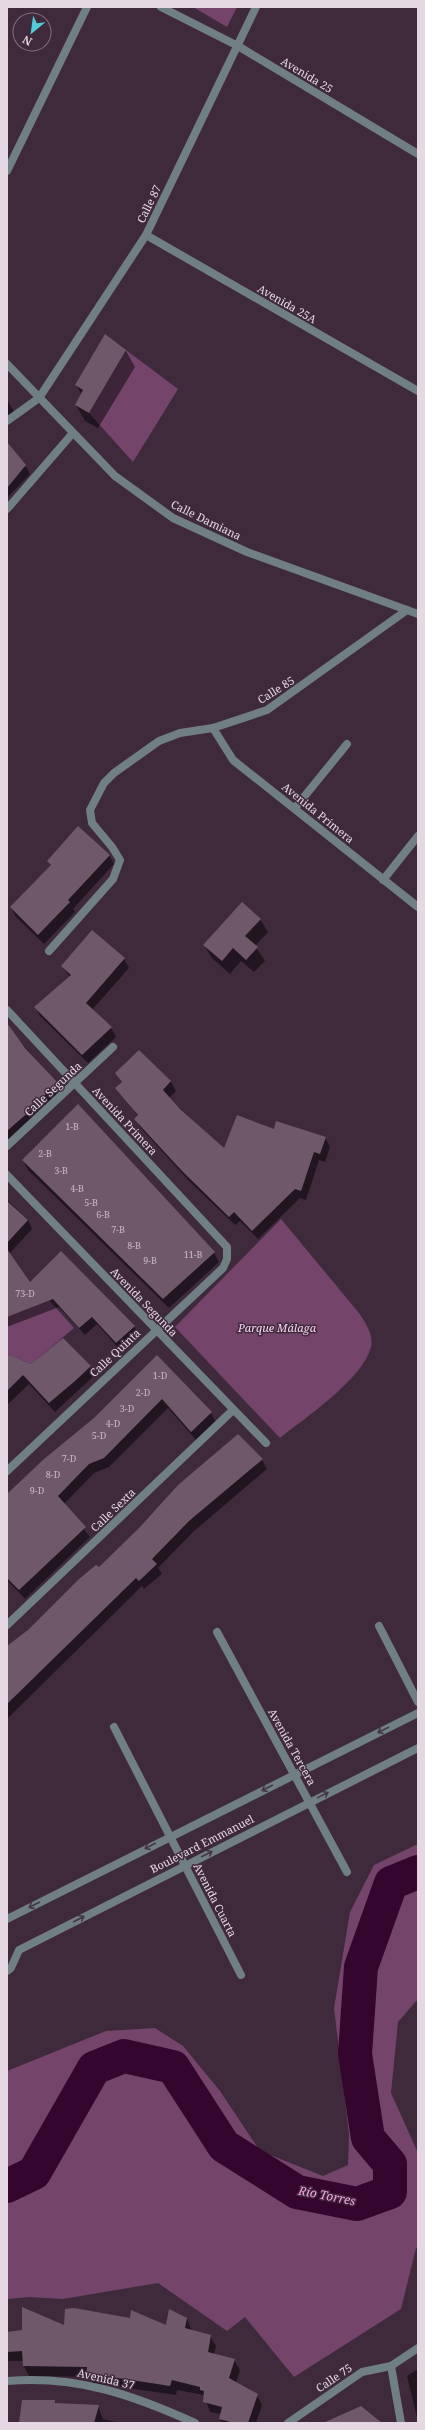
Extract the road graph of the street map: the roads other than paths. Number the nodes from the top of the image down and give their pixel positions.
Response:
1 (87, 7) edge
2 (161, 7) edge
3 (256, 7) edge
4 (238, 46) junction
5 (418, 154) edge
6 (7, 171) edge
7 (146, 235) junction
8 (7, 364) edge
9 (418, 392) edge
10 (38, 398) junction
11 (7, 421) edge
12 (72, 434) junction
13 (7, 509) edge
14 (407, 610) junction
15 (418, 614) edge
16 (213, 728) junction
17 (347, 744) dead end
18 (295, 808) junction
19 (418, 836) edge
20 (383, 880) junction
21 (418, 907) edge
22 (49, 951) dead end
23 (7, 1010) edge
24 (113, 1047) dead end
25 (75, 1084) junction
26 (7, 1146) edge
27 (7, 1175) edge
28 (227, 1247) joint
29 (156, 1330) junction
30 (233, 1410) junction
31 (266, 1443) dead end
32 (7, 1470) edge
33 (7, 1625) edge
34 (379, 1626) dead end
35 (217, 1632) dead end
36 (418, 1702) edge
37 (418, 1713) edge
38 (114, 1727) dead end
39 (418, 1748) edge
40 (295, 1774) junction
41 (310, 1801) junction
42 (170, 1836) junction
43 (184, 1865) junction
44 (347, 1872) dead end
45 (7, 1919) edge
46 (7, 1971) edge
47 (241, 1975) dead end
48 (418, 2348) edge
49 (391, 2366) junction
50 (7, 2381) edge
51 (195, 2423) edge
52 (288, 2423) edge
53 (401, 2423) edge

1 - 6 street
2 - 4 street, Avenida 25
3 - 4 street, Calle 87
4 - 5 street, Avenida 25
4 - 7 street, Calle 87
7 - 9 street, Avenida 25A
7 - 10 street, Calle 87
8 - 10 street, Calle Damiana
10 - 11 street, Calle 87
10 - 12 street, Calle Damiana
12 - 13 street
12 - 14 street, Calle Damiana
14 - 15 street, Calle Damiana
14 - 16 street, Calle 85
16 - 18 street, Avenida Primera
16 - 22 street, Calle 85
17 - 18 street
18 - 20 street, Avenida Primera
19 - 20 street
20 - 21 street, Avenida Primera
23 - 25 street, Avenida Primera
24 - 25 street, Calle Segunda
25 - 26 street, Calle Segunda
25 - 28 street, Avenida Primera
27 - 29 street, Avenida Segunda
28 - 29 street, Calle Quinta
29 - 30 street, Avenida Segunda
29 - 32 street, Calle Quinta
30 - 31 street, Avenida Segunda
30 - 33 street, Calle Sexta
34 - 36 street
35 - 40 street, Avenida Tercera
37 -> 40 street, Boulevard Emmanuel
38 - 42 street, Avenida Cuarta
41 -> 39 street, Boulevard Emmanuel
40 - 41 street, Avenida Tercera
40 -> 42 street, Boulevard Emmanuel
43 -> 41 street, Boulevard Emmanuel
41 - 44 street, Avenida Tercera
42 - 43 street, Avenida Cuarta
42 -> 45 street, Boulevard Emmanuel
46 -> 43 street, Boulevard Emmanuel
43 - 47 street, Avenida Cuarta
48 - 49 street, Calle 75
49 - 52 street, Calle 75
49 - 53 street
50 - 51 street, Avenida 37

